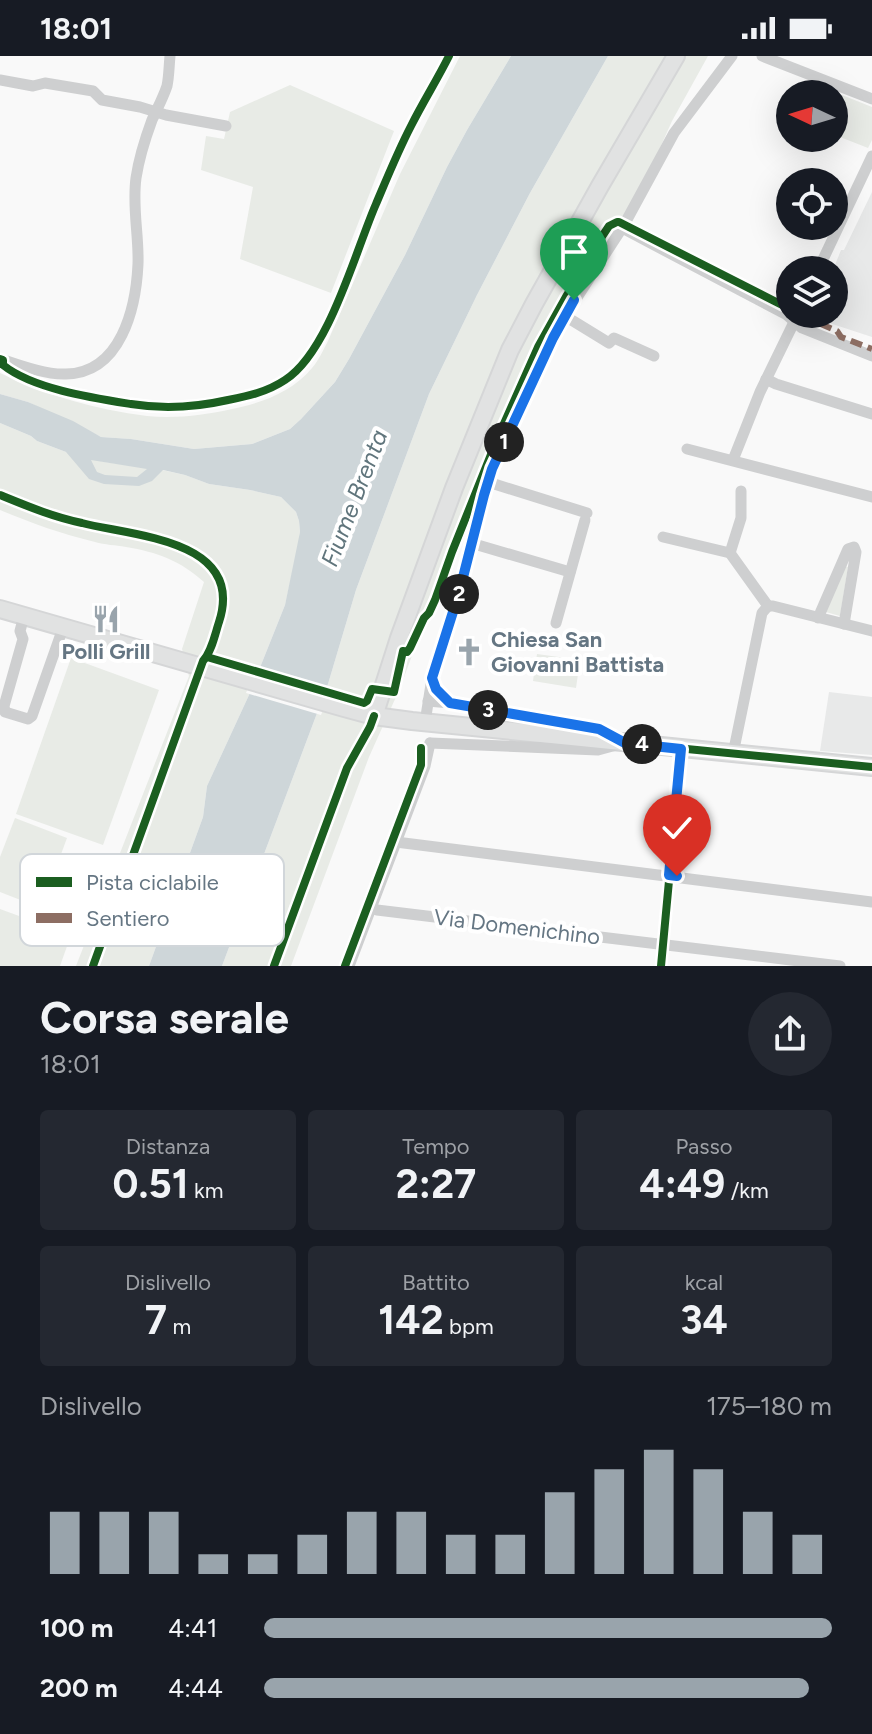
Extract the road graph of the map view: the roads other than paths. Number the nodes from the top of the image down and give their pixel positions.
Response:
1 (170, 56) edge
2 (449, 56) edge
3 (676, 56) edge
4 (732, 56) edge
5 (762, 56) edge
6 (0, 80) edge
7 (872, 99) edge
8 (156, 112) junction
9 (226, 126) dead end
10 (872, 156) edge
11 (622, 228) junction
12 (825, 256) edge
13 (776, 308) edge
14 (565, 316) junction
15 (791, 328) edge
16 (802, 328) edge
17 (654, 356) dead end
18 (872, 356) edge
19 (2, 359) edge
20 (766, 379) junction
21 (872, 414) edge
22 (687, 449) dead end
23 (733, 460) junction
24 (488, 482) junction
25 (741, 491) dead end
26 (872, 497) edge
27 (663, 537) dead end
28 (471, 543) junction
29 (730, 553) junction
30 (570, 572) junction
31 (768, 606) junction
32 (0, 609) edge
33 (24, 616) junction
34 (818, 618) junction
35 (556, 623) dead end
36 (844, 624) junction
37 (63, 628) junction
38 (872, 631) edge
39 (432, 678) junction
40 (428, 701) junction
41 (450, 703) junction
42 (368, 714) junction
43 (426, 716) dead end
44 (425, 730) dead end
45 (430, 743) junction
46 (625, 743) junction
47 (681, 749) junction
48 (733, 754) junction
49 (872, 767) edge
50 (396, 842) junction
51 (669, 875) junction
52 (872, 902) edge
53 (371, 907) junction
54 (284, 939) edge
55 (663, 944) junction
56 (281, 946) edge
57 (274, 966) edge
58 (349, 966) edge
59 (661, 966) edge
60 (840, 966) edge

1 - 8 street
2 - 19 street
3 - 42 main road
4 - 11 street
5 - 7 street
6 - 8 street
8 - 9 street
8 - 19 street
10 - 12 street
11 - 13 street
11 - 14 street
14 - 17 street
14 - 24 street
15 - 20 street
16 - 18 street
20 - 21 street
20 - 23 street
22 - 23 street
23 - 26 street
24 - 28 street
24 - 30 street
25 - 29 street
27 - 29 street
28 - 30 street
28 - 39 street
29 - 31 street
30 - 35 street
31 - 34 street
31 - 48 street
32 - 33 main road
33 - 37 main road
33 - 37 street
34 - 36 street
34 - 36 street
36 - 38 street
37 - 42 main road
39 - 40 street
39 - 41 street
40 - 41 street
40 - 43 street
41 - 46 street
42 - 46 main road
42 - 54 street
44 - 45 street
45 - 46 street
45 - 50 street
46 - 47 main road
47 - 48 main road
47 - 51 street
48 - 49 main road
50 - 51 street
50 - 53 street
51 - 52 street
51 - 55 street
53 - 55 street, Via Domenichino
53 - 58 street
55 - 59 street
55 - 60 street, Via Domenichino
56 - 57 street

